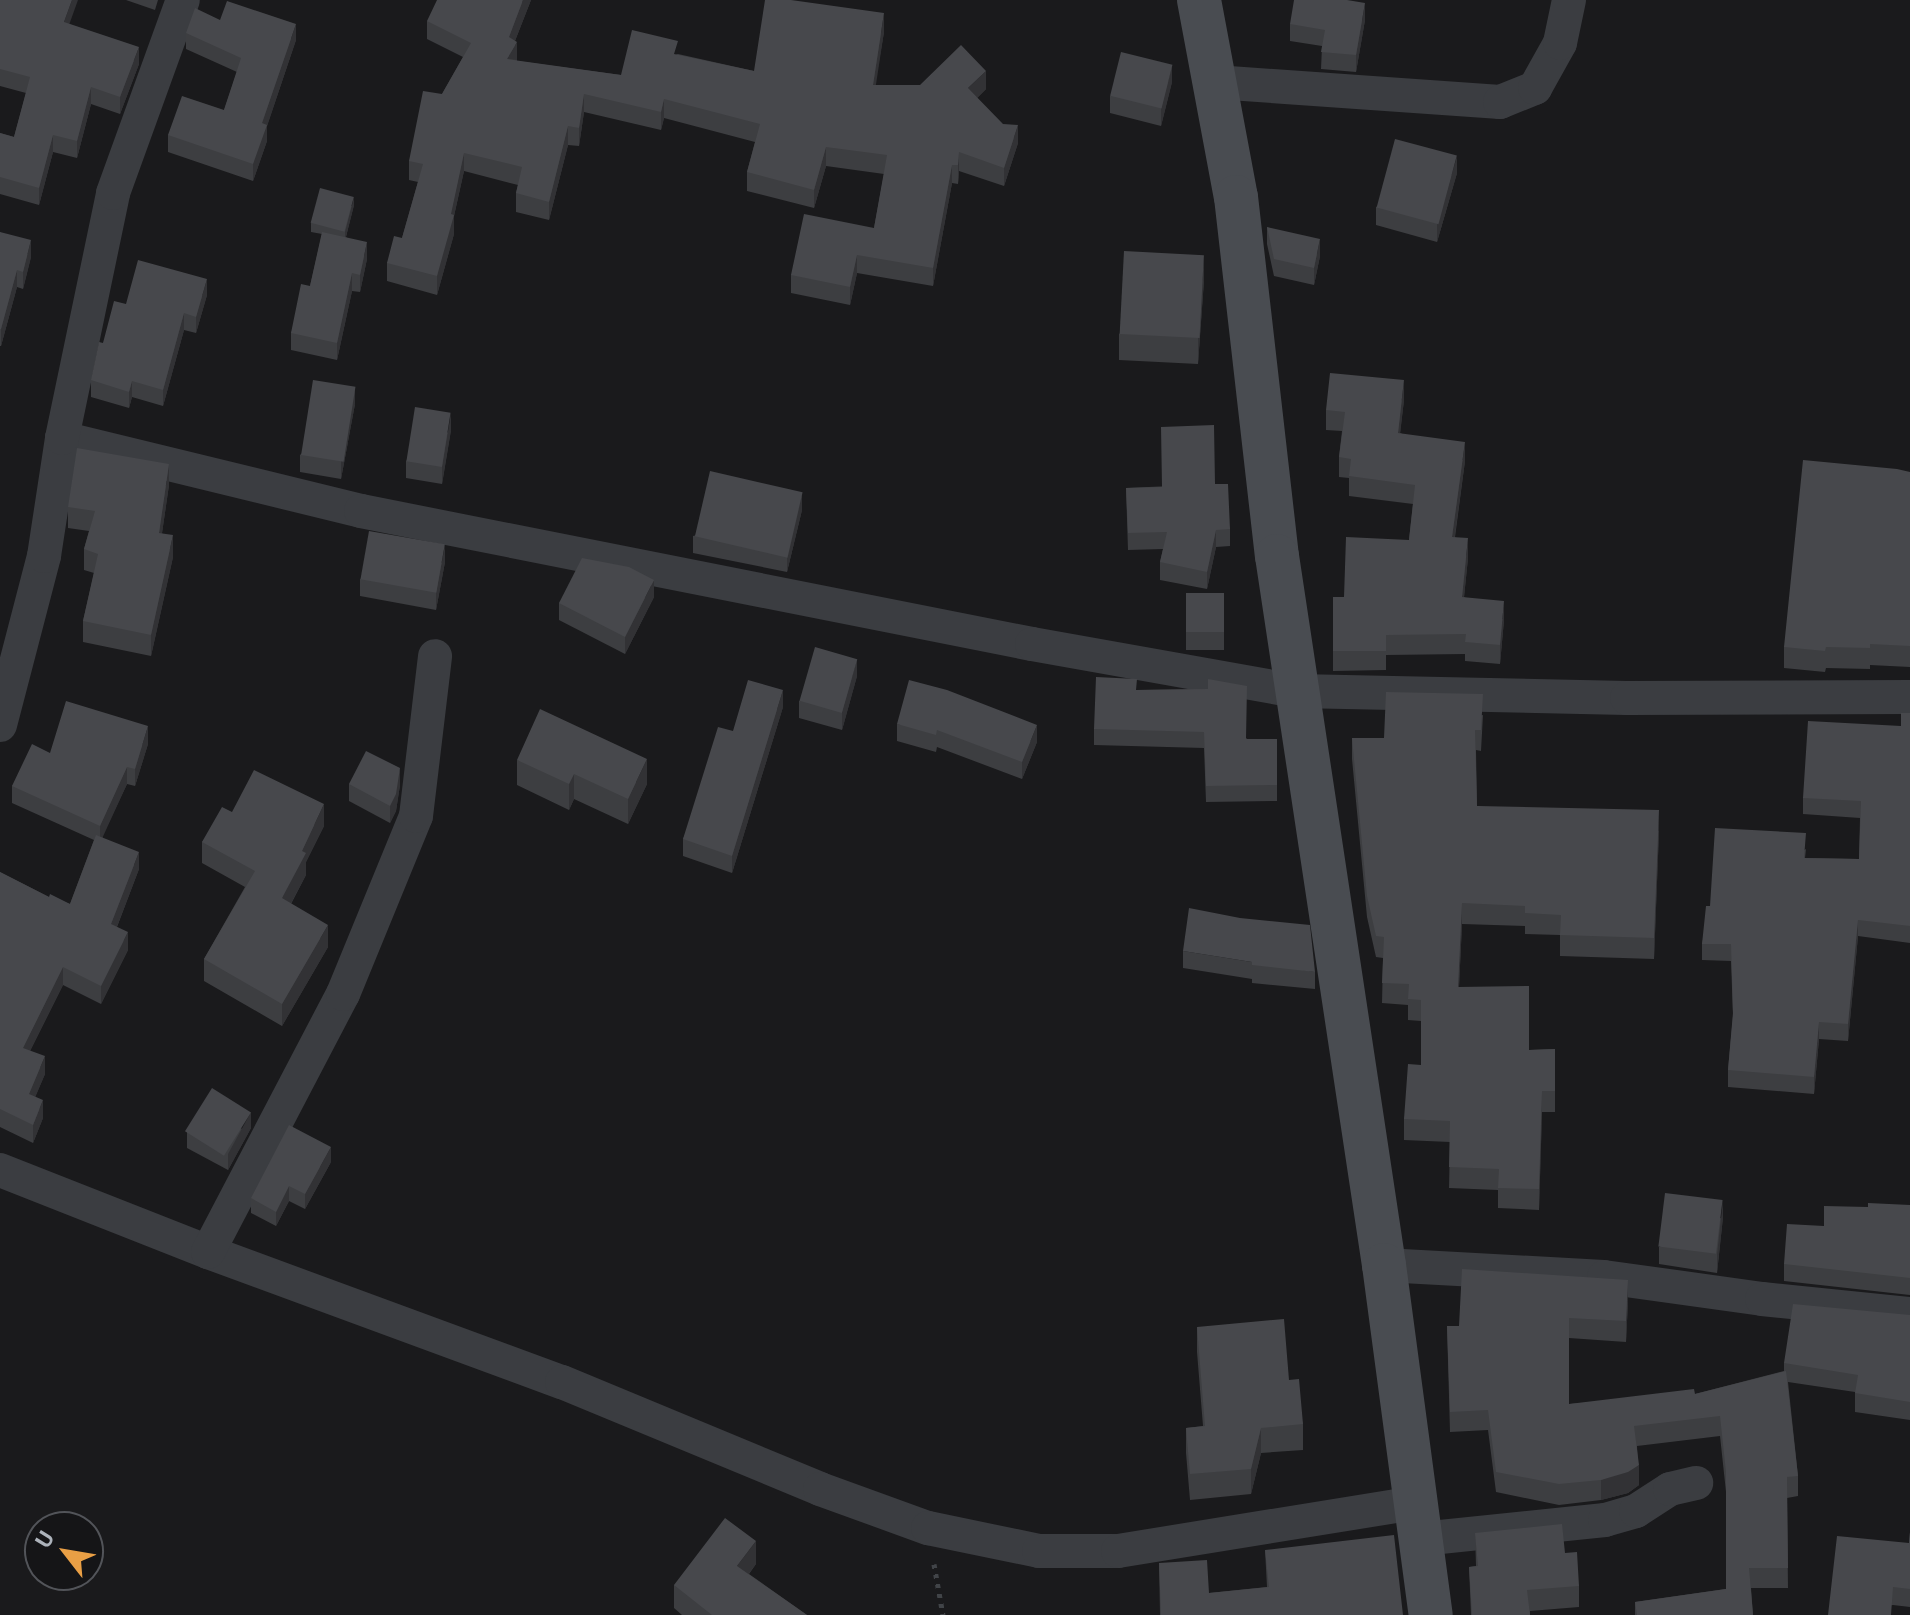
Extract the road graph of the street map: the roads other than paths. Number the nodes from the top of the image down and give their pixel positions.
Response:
1 (183, 0) edge
2 (1199, 0) edge
3 (1569, 0) edge
4 (1215, 82) junction
5 (62, 438) junction
6 (435, 656) dead end
7 (1297, 691) junction
8 (1910, 697) edge
9 (0, 725) edge
10 (0, 1170) edge
11 (208, 1252) junction
12 (1384, 1265) junction
13 (1910, 1314) edge
14 (1696, 1483) dead end
15 (1418, 1521) junction
16 (1431, 1615) edge

1 - 5 street
2 - 4 main road
3 - 4 street
4 - 7 main road
5 - 7 street
5 - 9 street
6 - 11 street
7 - 8 street
7 - 12 main road
10 - 11 street
11 - 15 street
12 - 13 street
12 - 15 main road
14 - 15 street
15 - 16 main road

